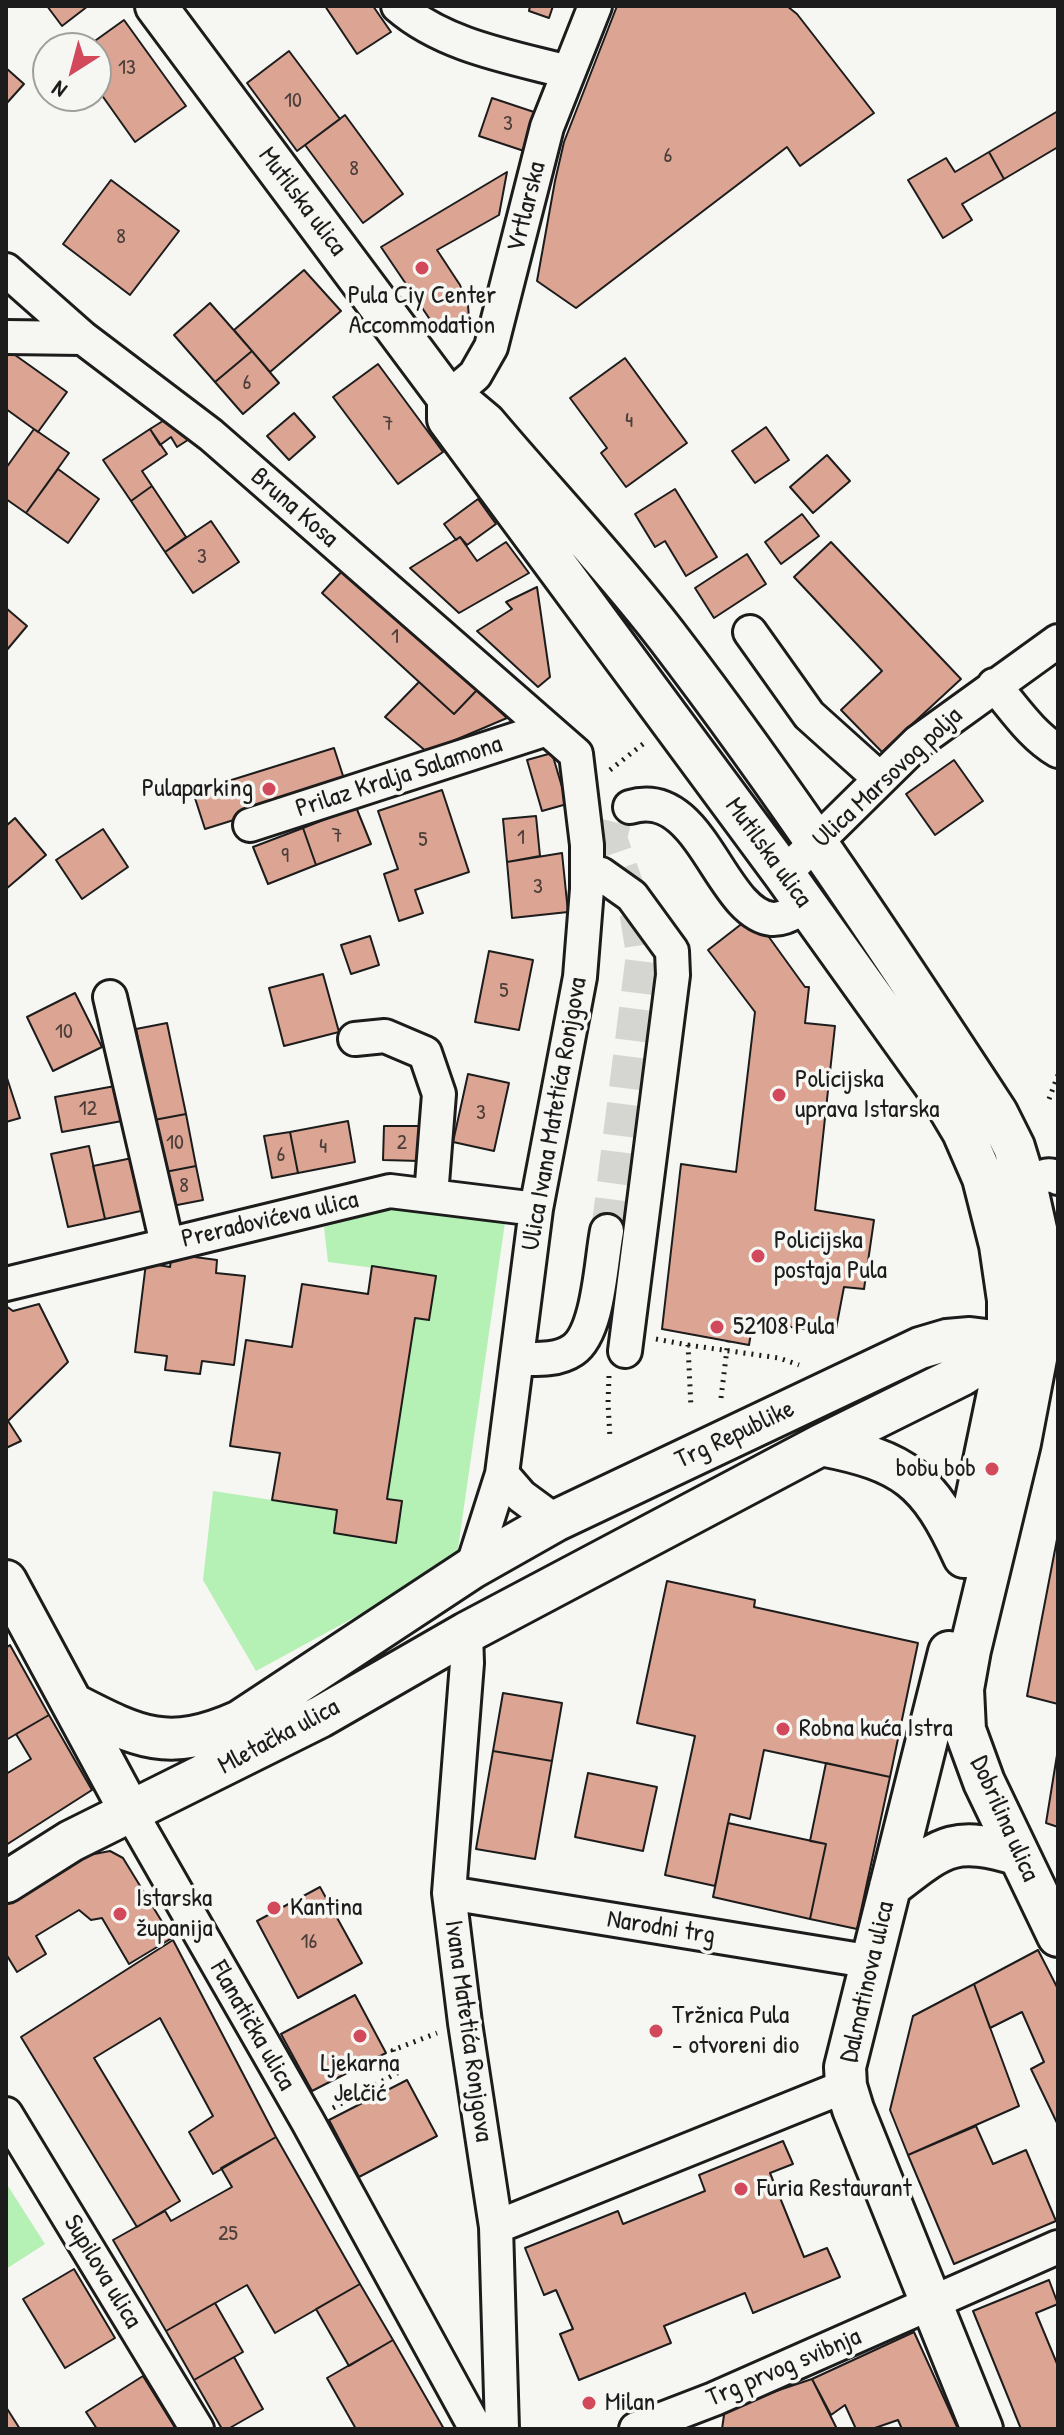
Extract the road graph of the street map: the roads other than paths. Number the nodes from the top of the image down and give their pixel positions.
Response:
1 (156, 6) edge
2 (398, 6) edge
3 (595, 6) edge
4 (568, 72) junction
5 (6, 270) edge
6 (6, 337) edge
7 (83, 338) junction
8 (448, 398) junction
9 (750, 632) dead end
10 (1058, 641) edge
11 (994, 685) junction
12 (547, 729) junction
13 (1058, 751) edge
14 (576, 754) joint
15 (879, 778) junction
16 (630, 807) dead end
17 (250, 825) dead end
18 (817, 842) junction
19 (587, 871) junction
20 (784, 874) junction
21 (807, 907) junction
22 (110, 997) dead end
23 (355, 1039) dead end
24 (1043, 1185) edge
25 (431, 1196) junction
26 (536, 1209) junction
27 (607, 1231) tunnel mouth
28 (167, 1244) junction
29 (6, 1284) edge
30 (1035, 1343) edge
31 (517, 1359) junction
32 (617, 1364) road end
33 (821, 1445) junction
34 (502, 1474) junction
35 (555, 1521) junction
36 (964, 1557) junction
37 (472, 1568) junction
38 (551, 1589) joint
39 (11, 1603) edge
40 (466, 1633) junction
41 (960, 1650) junction
42 (73, 1704) junction
43 (130, 1811) junction
44 (1019, 1855) junction
45 (6, 1882) edge
46 (890, 1887) junction
47 (449, 1893) junction
48 (1055, 1924) edge
49 (873, 1962) junction
50 (846, 2086) junction
51 (6, 2114) edge
52 (496, 2227) junction
53 (1058, 2247) edge
54 (931, 2304) junction
55 (711, 2414) edge
56 (197, 2429) edge
57 (476, 2429) edge
58 (502, 2429) edge
59 (636, 2429) edge
60 (982, 2429) edge

1 - 8 main road, Mutilska ulica
2 - 4 street
3 - 4 street, Vrtlarska
4 - 8 street, Vrtlarska
5 - 7 street, Bruna Kosa
6 - 7 street
7 - 12 street, Bruna Kosa
8 - 18 main road, Mutilska ulica
8 - 20 main road, Mutilska ulica
9 - 15 street
10 - 11 street, Ulica Marsovog polja
11 - 13 street
11 - 15 street, Ulica Marsovog polja
12 - 14 street, Bruna Kosa
12 - 17 street, Prilaz Kralja Salamona
14 - 19 street, Ulica Ivana Matetića Ronjgova
15 - 18 street, Ulica Marsovog polja
16 - 21 street
18 - 20 street, Ulica Marsovog polja
18 - 24 main road, Mutilska ulica
19 - 26 street, Ulica Ivana Matetića Ronjgova
19 - 32 street
20 - 21 main road, Mutilska ulica
21 - 30 main road, Mutilska ulica
22 - 28 street
23 - 25 street
24 - 30 main road
25 - 26 street, Preradovićeva ulica
25 - 28 street, Preradovićeva ulica
26 - 31 street, Ulica Ivana Matetića Ronjgova
27 - 31 street
28 - 29 street, Preradovićeva ulica
30 - 33 main road, Trg Republike
30 - 35 main road, Trg Republike
30 - 36 main road
30 - 41 main road
31 - 34 street, Ulica Ivana Matetića Ronjgova
33 - 36 main road
33 - 38 main road, Trg Republike
34 - 35 street
34 - 37 street
35 - 37 main road, Trg Republike
36 - 41 main road
37 - 42 main road, Mletačka ulica
38 - 40 main road, Mletačka ulica
39 - 42 main road, Flanatička ulica
40 - 43 main road, Mletačka ulica
40 - 47 street, Ivana Matetića Ronjgova
41 - 44 main road, Dobrilina ulica
41 - 46 main road, Dalmatinova ulica
42 - 43 main road, Flanatička ulica
43 - 45 main road, Mletačka ulica
43 - 57 street, Flanatička ulica
44 - 46 main road
44 - 48 main road, Dobrilina ulica
46 - 49 main road, Dalmatinova ulica
47 - 49 street, Narodni trg
47 - 52 street, Ivana Matetića Ronjgova
49 - 50 main road, Dalmatinova ulica
50 - 52 street
50 - 54 main road, Dalmatinova ulica
51 - 56 street, Supilova ulica
52 - 58 street, Ivana Matetića Ronjgova
53 - 54 street, Trg prvog svibnja
54 - 55 street, Trg prvog svibnja
54 - 60 main road, Dalmatinova ulica
55 - 59 street, Trg prvog svibnja

